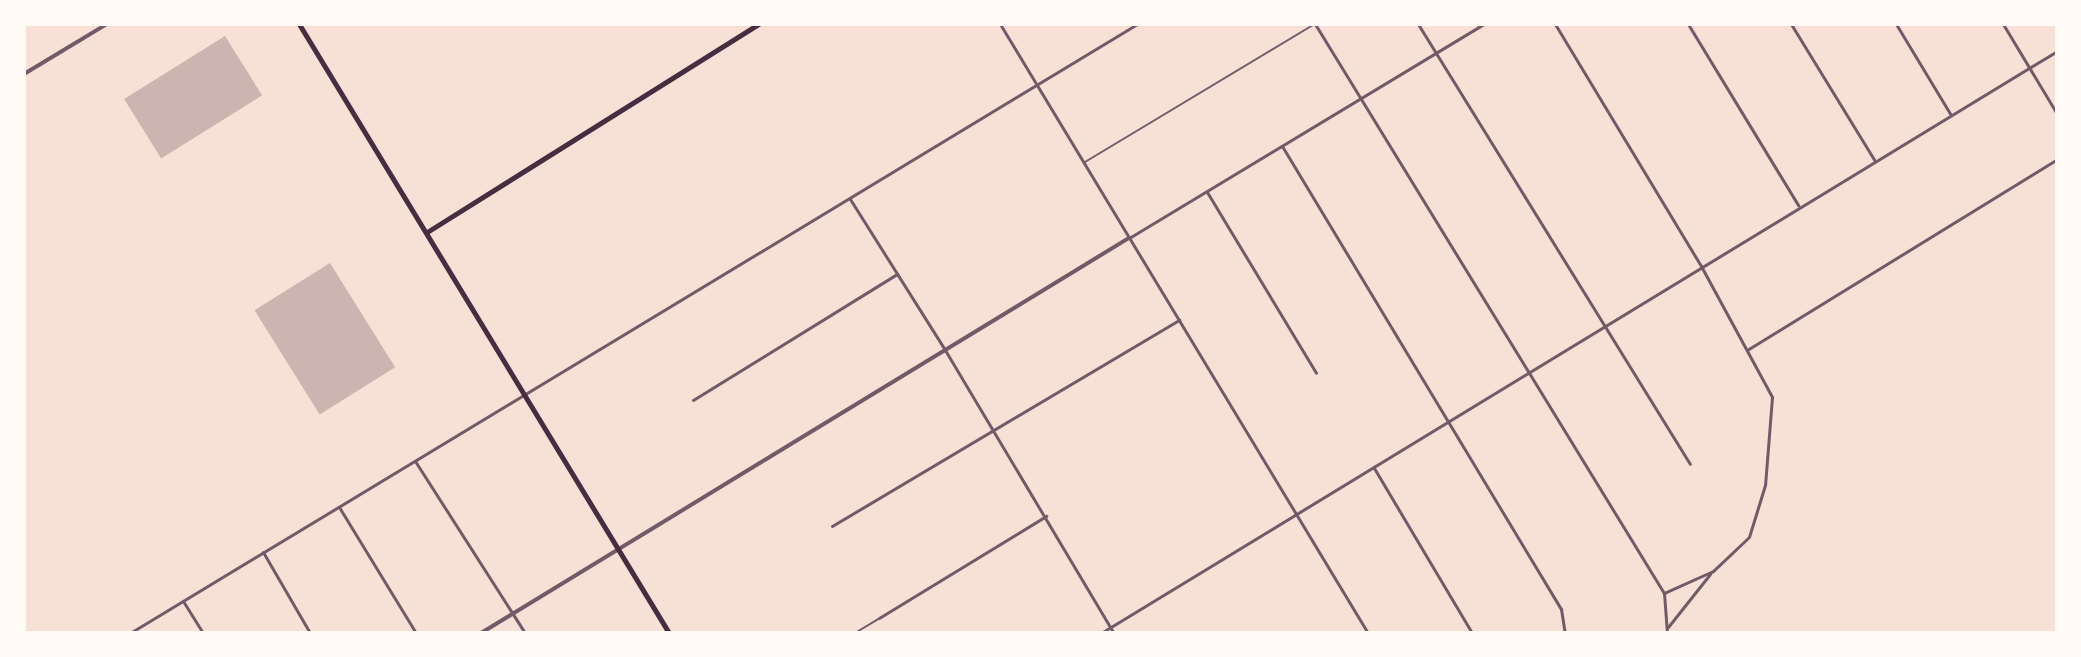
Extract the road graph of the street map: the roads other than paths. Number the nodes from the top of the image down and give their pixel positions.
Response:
1 (107, 24) edge
2 (299, 24) edge
3 (758, 24) edge
4 (1000, 24) edge
5 (1137, 24) edge
6 (1315, 24) edge
7 (1418, 24) edge
8 (1484, 24) edge
9 (1555, 24) edge
10 (1688, 24) edge
11 (1791, 24) edge
12 (1896, 24) edge
13 (2003, 24) edge
14 (2057, 51) edge
15 (1436, 53) junction
16 (2029, 67) junction
17 (24, 74) edge
18 (1036, 85) junction
19 (1359, 100) junction
20 (2057, 114) edge
21 (1951, 115) junction
22 (1282, 146) junction
23 (2057, 159) edge
24 (1875, 161) junction
25 (1083, 163) junction
26 (1207, 192) junction
27 (849, 198) junction
28 (1799, 207) junction
29 (427, 232) junction
30 (1129, 238) junction
31 (1701, 266) junction
32 (897, 274) junction
33 (1179, 320) junction
34 (1605, 326) junction
35 (945, 350) junction
36 (1747, 350) junction
37 (1316, 373) dead end
38 (1528, 373) junction
39 (524, 395) junction
40 (693, 400) dead end
41 (1448, 422) junction
42 (994, 430) junction
43 (415, 461) junction
44 (1690, 464) dead end
45 (1373, 467) junction
46 (339, 507) junction
47 (1296, 514) junction
48 (1046, 516) junction
49 (832, 526) dead end
50 (618, 550) junction
51 (263, 552) junction
52 (1713, 571) junction
53 (1664, 593) junction
54 (183, 601) junction
55 (513, 614) junction
56 (879, 618) joint
57 (1111, 627) junction
58 (1668, 627) junction
59 (130, 633) edge
60 (203, 633) edge
61 (310, 633) edge
62 (416, 633) edge
63 (481, 633) edge
64 (525, 633) edge
65 (669, 633) edge
66 (855, 633) edge
67 (1101, 633) edge
68 (1114, 633) edge
69 (1368, 633) edge
70 (1472, 633) edge
71 (1565, 633) edge
72 (1667, 633) edge

1 - 17 street
2 - 29 main road
3 - 29 main road
4 - 18 street
5 - 18 street
6 - 19 street
6 - 25 lane
7 - 15 street
8 - 15 street
9 - 31 street
10 - 28 street
11 - 24 street
12 - 21 street
13 - 16 street
14 - 16 street
15 - 19 street
15 - 34 street
16 - 20 street
16 - 21 street
18 - 25 street
18 - 27 street
19 - 22 street
19 - 38 street
21 - 24 street
22 - 26 street
22 - 41 street
23 - 36 street
24 - 28 street
25 - 30 street
26 - 30 street
26 - 37 street
27 - 32 street
27 - 39 street
28 - 31 street
29 - 39 main road
30 - 33 street
30 - 35 street
31 - 34 street
31 - 36 street
32 - 35 street
32 - 40 street
33 - 42 street
33 - 47 street
34 - 38 street
34 - 44 street
35 - 42 street
35 - 50 street
36 - 52 street
38 - 41 street
38 - 53 street
39 - 43 street
39 - 50 main road
41 - 45 street
41 - 71 street
42 - 48 street
42 - 49 street
43 - 46 street
43 - 55 street
45 - 47 street
45 - 70 street
46 - 51 street
46 - 62 street
47 - 57 street
47 - 69 street
48 - 56 street
48 - 57 street
50 - 55 street
50 - 65 main road
51 - 54 street
51 - 61 street
52 - 53 street
52 - 58 street
53 - 58 street
54 - 59 street
54 - 60 street
55 - 63 street
55 - 64 street
56 - 66 lane
57 - 67 street
57 - 68 street
58 - 72 street

